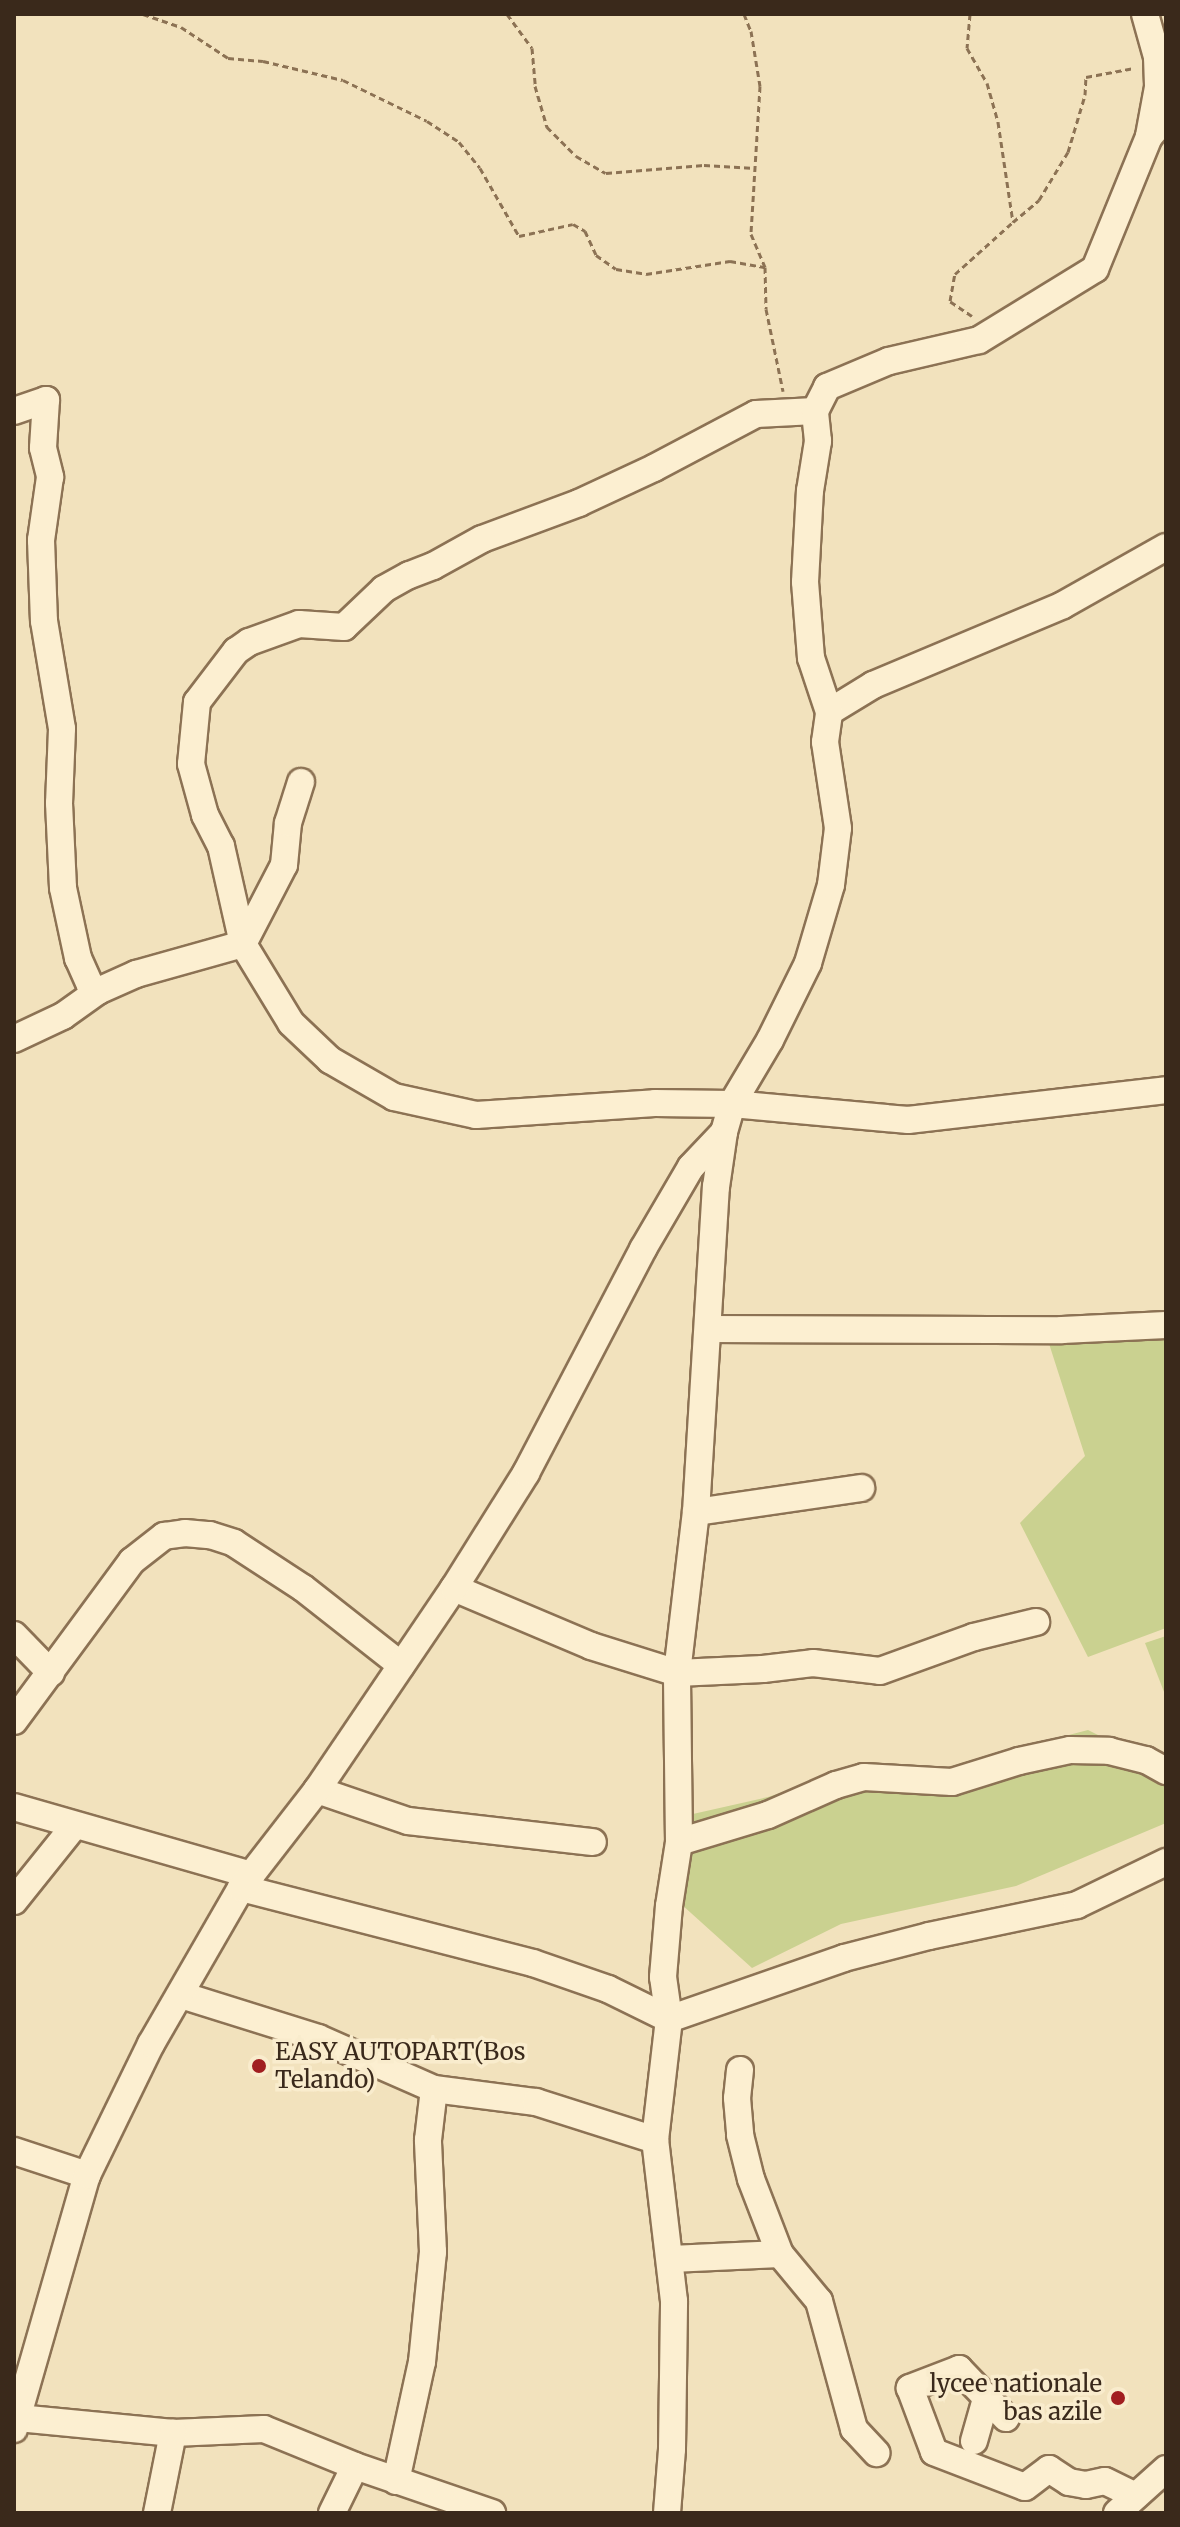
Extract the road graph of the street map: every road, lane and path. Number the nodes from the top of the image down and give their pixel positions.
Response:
1 (143, 14) edge
2 (507, 14) edge
3 (744, 14) edge
4 (970, 14) edge
5 (1145, 14) edge
6 (1157, 64) junction
7 (1166, 117) edge
8 (1149, 137) junction
9 (757, 168) junction
10 (1013, 222) junction
11 (765, 267) junction
12 (979, 320) dead end
13 (14, 411) edge
14 (788, 411) junction
15 (815, 411) junction
16 (1162, 555) edge
17 (829, 712) junction
18 (301, 782) dead end
19 (243, 944) junction
20 (98, 991) junction
21 (14, 1039) edge
22 (1166, 1090) edge
23 (732, 1104) junction
24 (724, 1132) junction
25 (1166, 1325) edge
26 (708, 1329) junction
27 (861, 1488) dead end
28 (696, 1512) junction
29 (454, 1588) junction
30 (1036, 1622) dead end
31 (14, 1635) edge
32 (401, 1665) junction
33 (51, 1673) junction
34 (677, 1673) junction
35 (14, 1721) edge
36 (1166, 1771) edge
37 (317, 1790) junction
38 (14, 1807) edge
39 (74, 1826) junction
40 (593, 1842) dead end
41 (679, 1842) junction
42 (1166, 1862) edge
43 (246, 1881) junction
44 (14, 1901) edge
45 (181, 1995) junction
46 (669, 2019) junction
47 (740, 2070) dead end
48 (434, 2089) junction
49 (655, 2140) junction
50 (14, 2151) edge
51 (87, 2175) junction
52 (780, 2254) junction
53 (671, 2259) junction
54 (986, 2399) junction
55 (1006, 2418) dead end
56 (16, 2424) edge
57 (173, 2433) junction
58 (974, 2441) dead end
59 (876, 2453) dead end
60 (355, 2466) junction
61 (1166, 2469) edge
62 (396, 2481) junction
63 (1127, 2504) edge
64 (157, 2513) edge
65 (332, 2513) edge
66 (492, 2513) edge
67 (667, 2513) edge

1 - 11 path
2 - 9 path
3 - 9 path
4 - 10 path
5 - 6 street
6 - 8 street
6 - 10 path
7 - 8 street
8 - 15 street
9 - 11 path
10 - 12 path
11 - 14 path
13 - 20 street
14 - 15 street
14 - 19 street
15 - 17 street
16 - 17 street
17 - 23 street
18 - 19 street
19 - 20 street
19 - 23 street
20 - 21 street
22 - 23 street
23 - 24 street
24 - 26 street
24 - 29 street
25 - 26 street
26 - 28 street
27 - 28 street
28 - 34 street
29 - 32 street
29 - 34 street
30 - 34 street
31 - 33 street
32 - 33 street
32 - 37 street
33 - 35 street
34 - 41 street
36 - 41 street
37 - 40 street
37 - 43 street
38 - 39 street
39 - 43 street
39 - 44 street
41 - 46 street
42 - 46 street
43 - 45 street
43 - 46 street
45 - 48 street
45 - 51 street
46 - 49 street
47 - 52 street
48 - 49 street
48 - 62 street
49 - 53 street
50 - 51 street
51 - 56 street
52 - 53 street
52 - 59 street
53 - 67 street
54 - 55 street
54 - 58 street
54 - 63 street
56 - 57 street
57 - 60 street
57 - 64 street
60 - 62 street
60 - 65 street
61 - 63 street
62 - 66 street

